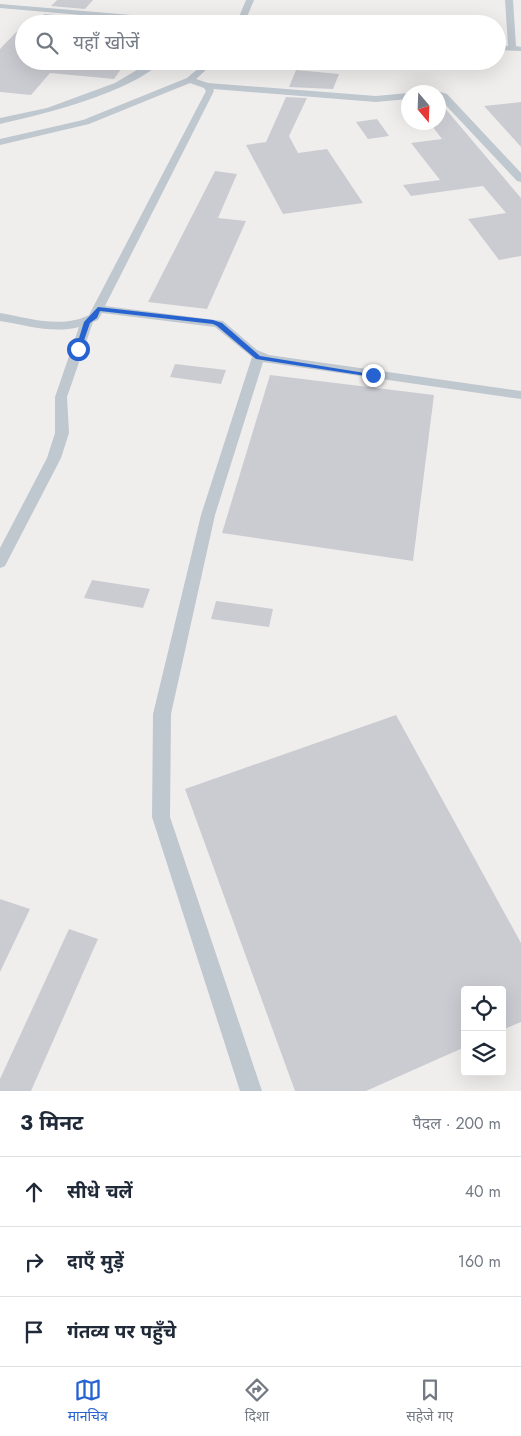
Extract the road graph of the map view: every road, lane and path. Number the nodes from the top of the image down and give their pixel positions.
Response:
1 (250, 0) edge
2 (508, 0) edge
3 (0, 6) edge
4 (104, 15) edge
5 (244, 15) edge
6 (516, 49) edge
7 (144, 70) edge
8 (202, 70) edge
9 (190, 80) junction
10 (207, 86) junction
11 (401, 97) edge
12 (446, 98) edge
13 (0, 121) edge
14 (0, 142) edge
15 (521, 178) edge
16 (98, 309) junction
17 (0, 317) edge
18 (87, 322) junction
19 (258, 357) junction
20 (521, 394) edge
21 (0, 562) edge
22 (251, 1091) edge

1 - 5 street
2 - 6 street
3 - 4 street
7 - 13 street
8 - 9 street
9 - 10 street
9 - 14 street
10 - 11 street
10 - 16 street
12 - 15 street
16 - 18 street
16 - 19 street
17 - 18 street
18 - 21 street
19 - 20 street
19 - 22 street

